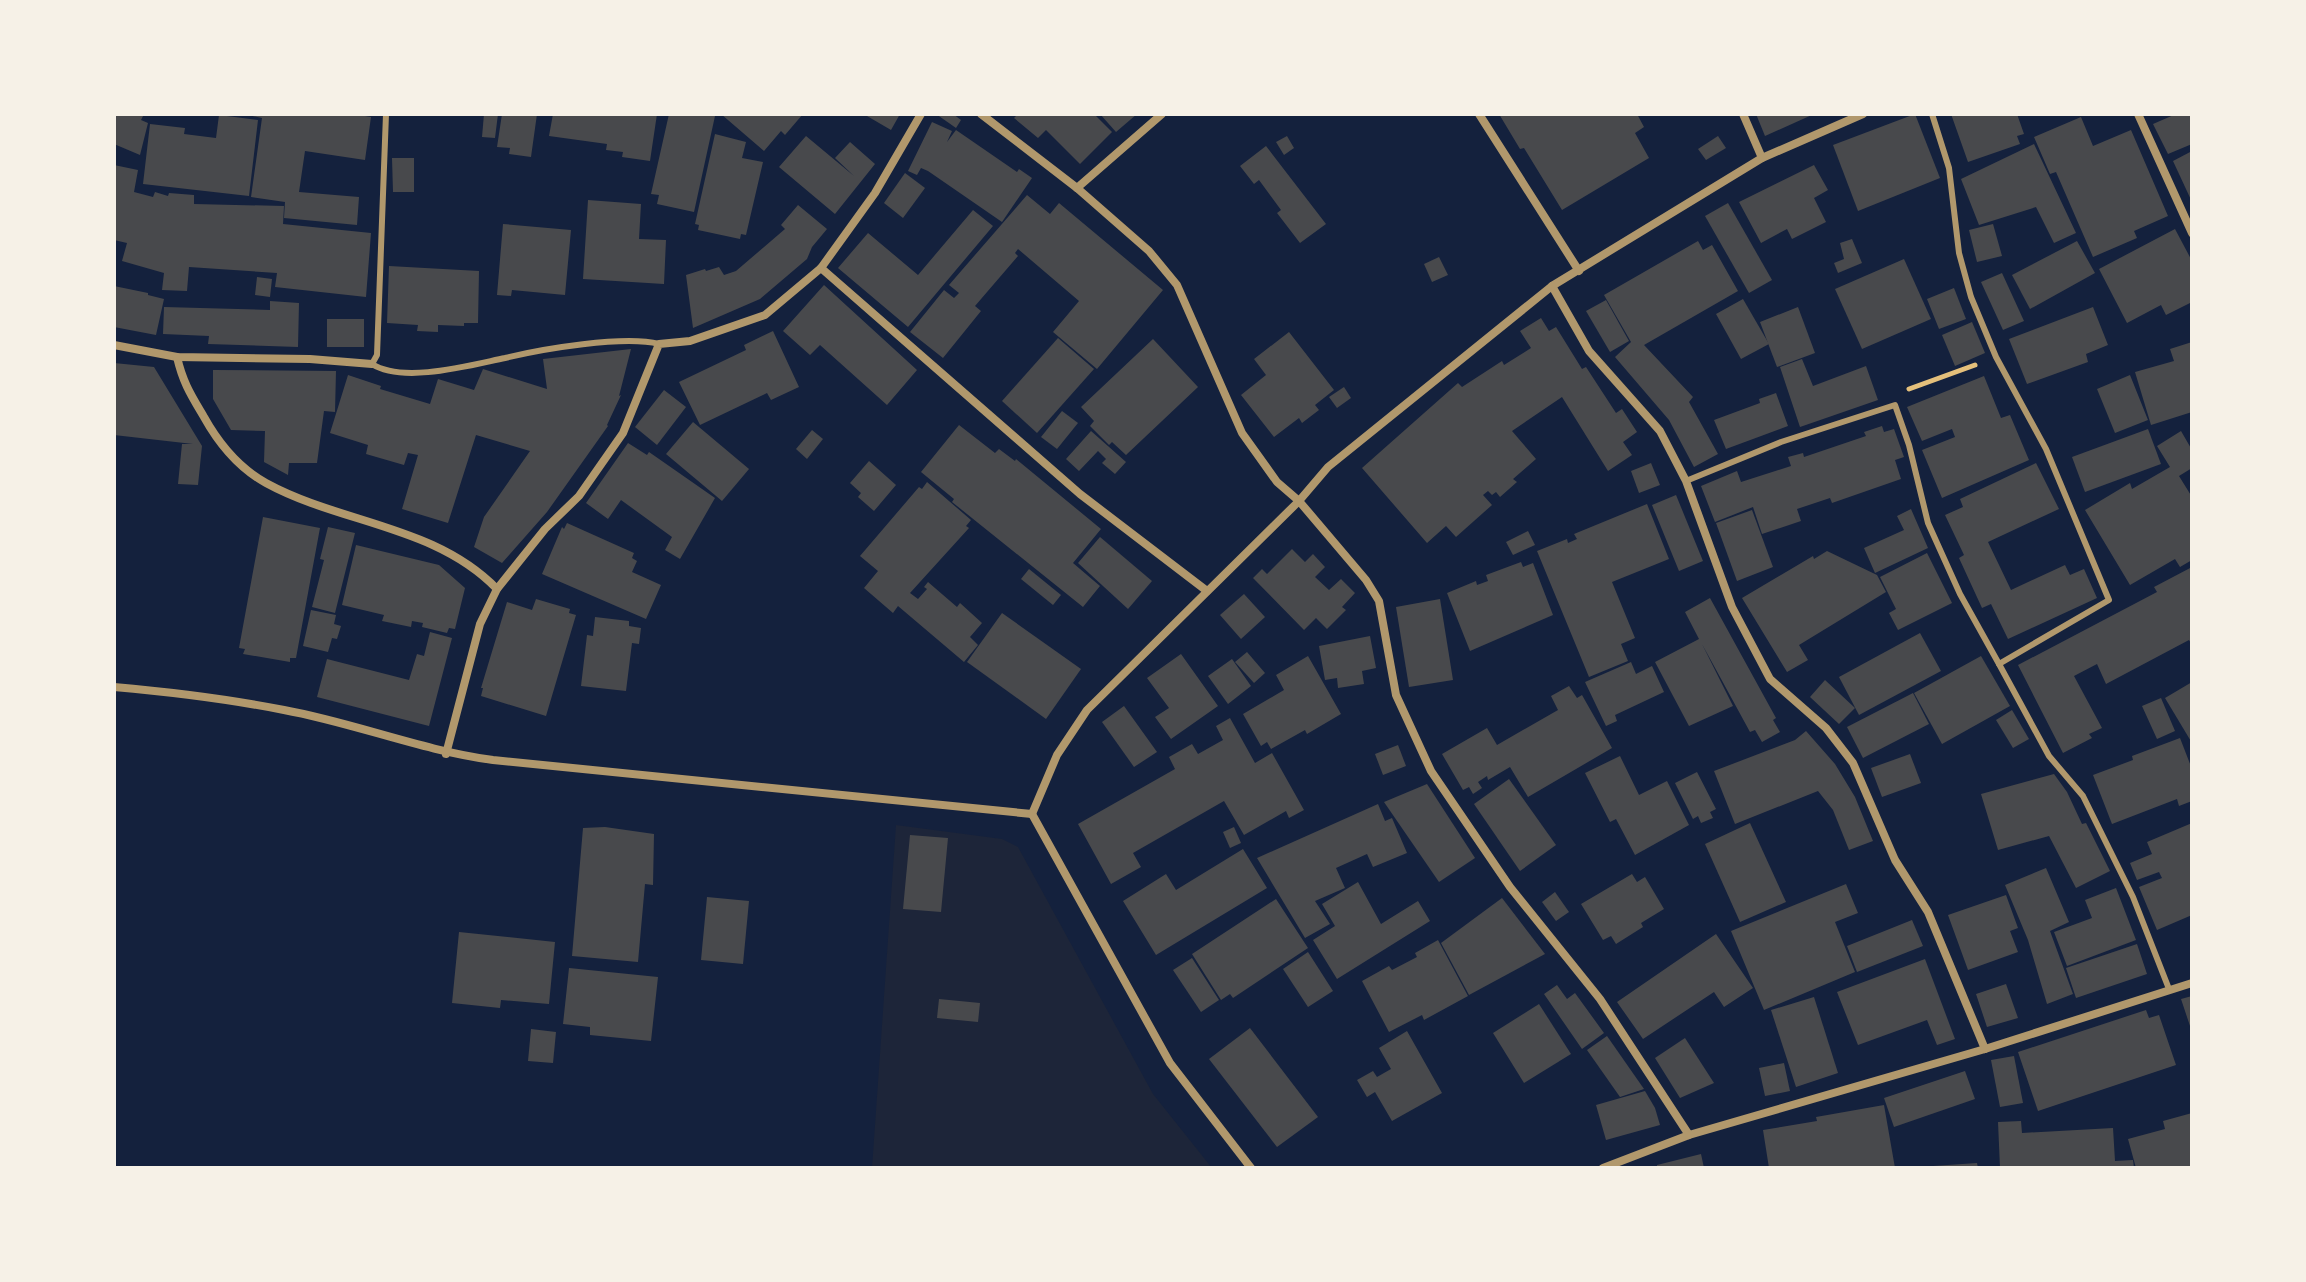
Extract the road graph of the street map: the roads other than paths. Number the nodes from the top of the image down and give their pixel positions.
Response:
1 (386, 114) edge
2 (921, 114) edge
3 (981, 114) edge
4 (1162, 114) edge
5 (1479, 114) edge
6 (1743, 114) edge
7 (1863, 114) edge
8 (1932, 114) edge
9 (2138, 114) edge
10 (1762, 158) junction
11 (1077, 188) junction
12 (2192, 233) edge
13 (821, 268) junction
14 (1579, 271) junction
15 (1552, 286) junction
16 (659, 344) junction
17 (114, 345) edge
18 (177, 357) junction
19 (372, 364) junction
20 (1686, 481) junction
21 (1299, 501) junction
22 (497, 589) junction
23 (1207, 591) junction
24 (1999, 664) junction
25 (114, 687) edge
26 (446, 754) junction
27 (1032, 814) junction
28 (2192, 983) edge
29 (2169, 989) junction
30 (1985, 1049) junction
31 (1689, 1135) junction
32 (1251, 1168) edge
33 (1603, 1168) edge

1 - 19 lane
2 - 13 street
3 - 11 street
4 - 11 street
5 - 14 street
6 - 10 street
7 - 10 street
8 - 24 lane
9 - 12 street
10 - 14 street
11 - 21 street
13 - 16 street
13 - 23 street
14 - 15 street
15 - 20 street
15 - 21 street
16 - 19 lane
16 - 22 street
17 - 18 street
18 - 19 street
18 - 22 street
20 - 24 lane
20 - 30 street
21 - 23 street
21 - 31 street
22 - 26 street
23 - 27 street
24 - 29 lane
25 - 26 street
26 - 27 street
27 - 32 street
28 - 29 street
29 - 30 street
30 - 31 street
31 - 33 street

